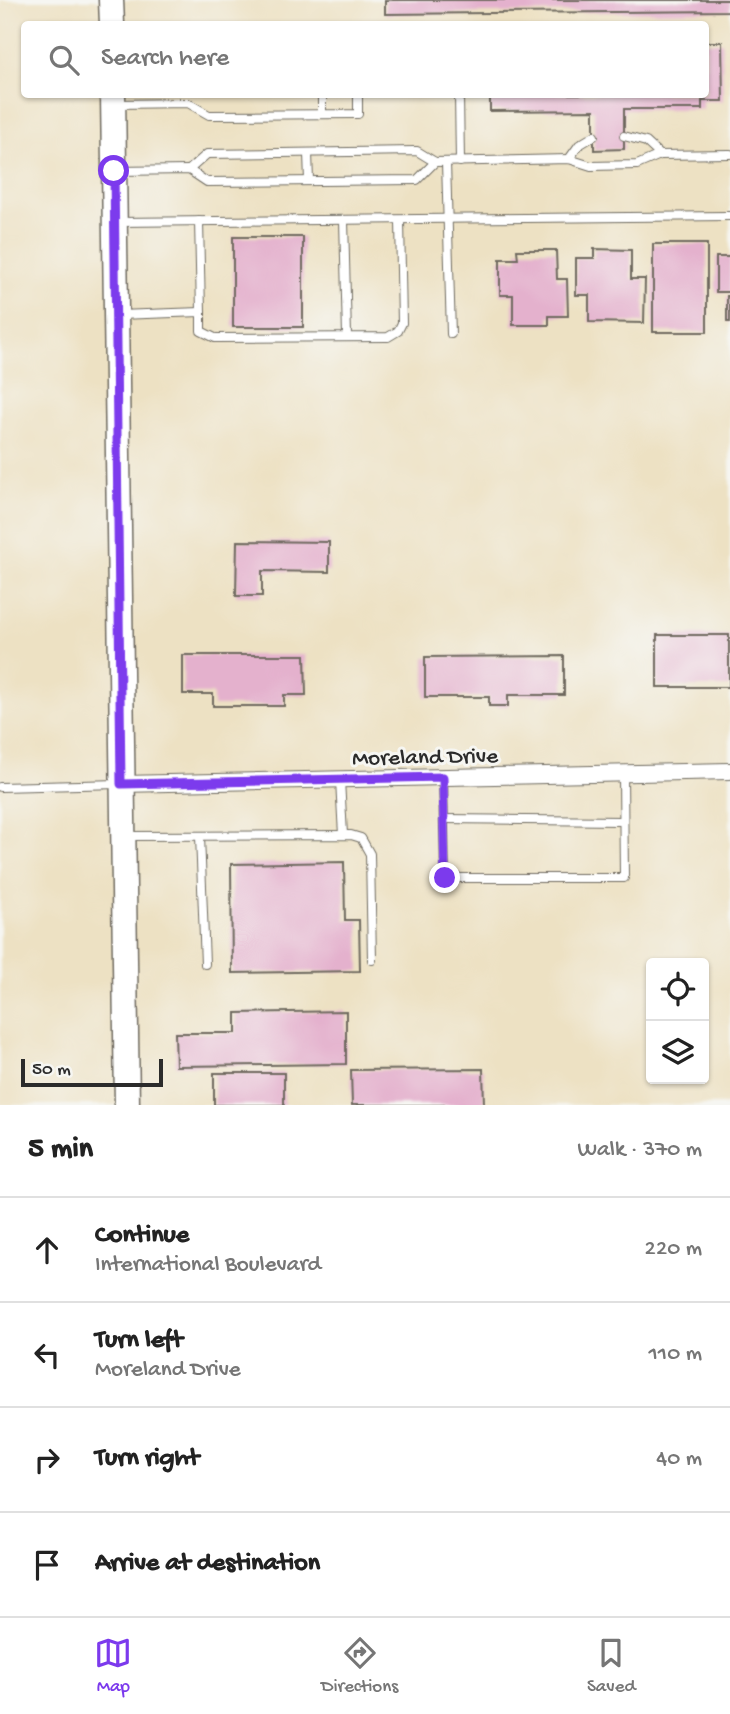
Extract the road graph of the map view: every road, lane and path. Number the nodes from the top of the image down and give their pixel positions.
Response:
1 (111, 0) edge
2 (112, 21) edge
3 (322, 98) edge
4 (358, 98) edge
5 (459, 98) edge
6 (113, 99) edge
7 (188, 99) edge
8 (322, 114) junction
9 (594, 136) dead end
10 (624, 136) dead end
11 (309, 153) junction
12 (730, 154) edge
13 (660, 155) junction
14 (569, 159) junction
15 (435, 162) junction
16 (446, 162) junction
17 (460, 162) junction
18 (189, 170) junction
19 (114, 171) junction
20 (309, 181) junction
21 (730, 216) edge
22 (448, 219) junction
23 (344, 220) junction
24 (400, 220) junction
25 (199, 221) junction
26 (115, 222) junction
27 (201, 312) junction
28 (116, 315) junction
29 (451, 334) dead end
30 (347, 336) junction
31 (730, 771) edge
32 (623, 773) junction
33 (443, 777) junction
34 (340, 780) junction
35 (121, 784) junction
36 (0, 787) edge
37 (444, 819) junction
38 (623, 821) junction
39 (343, 835) junction
40 (122, 836) junction
41 (200, 836) junction
42 (372, 960) dead end
43 (205, 964) dead end
44 (127, 1105) edge

1 - 2 main road
3 - 8 lane
4 - 8 lane
5 - 17 lane
6 - 7 lane
6 - 19 main road
7 - 8 lane
9 - 14 lane
10 - 13 lane
11 - 15 lane
11 - 18 lane
11 - 20 lane
12 - 13 lane
13 - 14 lane
14 - 17 lane
15 - 16 lane
15 - 20 lane
16 - 17 lane
16 - 22 lane
18 - 19 lane
18 - 20 lane
19 - 26 main road
21 - 22 lane
22 - 24 lane
22 - 29 lane
23 - 24 lane
23 - 25 lane
23 - 30 lane
24 - 30 lane
25 - 26 lane
25 - 27 lane
26 - 28 main road
27 - 28 lane
27 - 30 lane
28 - 35 main road
31 - 32 street, Moreland Drive
32 - 33 street, Moreland Drive
32 - 38 lane
33 - 34 street, Moreland Drive
33 - 37 lane
34 - 35 street, Moreland Drive
34 - 39 lane
35 - 36 lane
35 - 40 main road
37 - 38 lane
37 - 38 lane
39 - 41 lane
39 - 42 lane
40 - 41 lane
40 - 44 main road
41 - 43 lane

